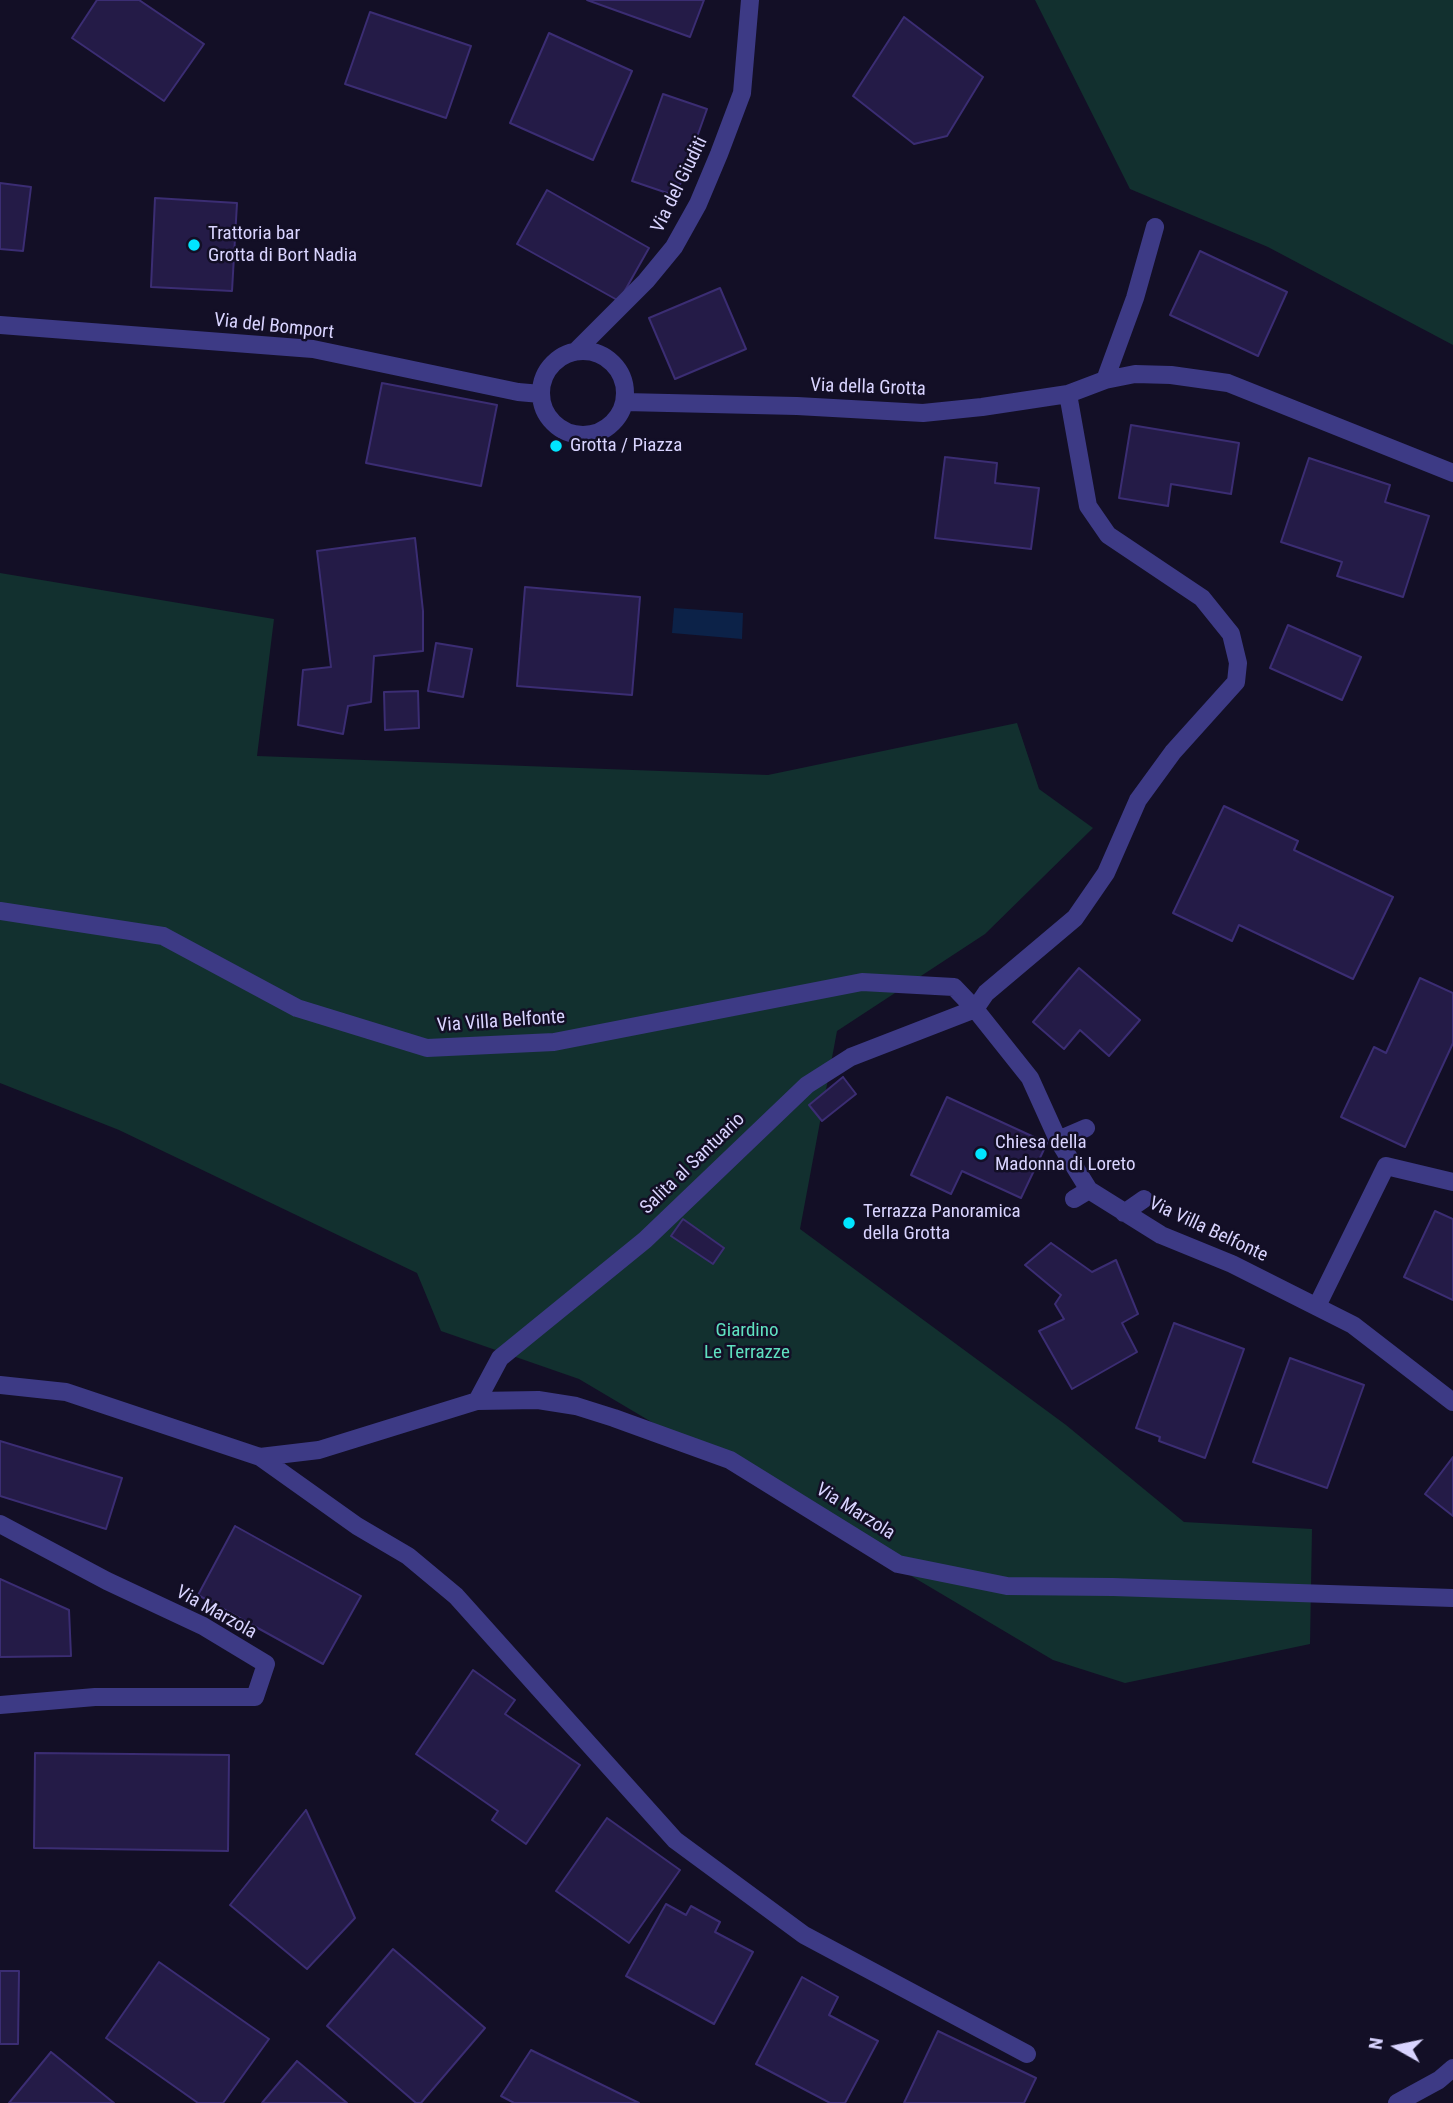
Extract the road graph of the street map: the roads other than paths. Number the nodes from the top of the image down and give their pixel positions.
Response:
1 (750, 0) edge
2 (1155, 227) dead end
3 (0, 325) edge
4 (575, 352) junction
5 (1105, 380) junction
6 (541, 394) junction
7 (1068, 394) junction
8 (625, 401) junction
9 (1453, 473) edge
10 (0, 911) edge
11 (975, 1009) junction
12 (1086, 1128) dead end
13 (1058, 1140) junction
14 (1453, 1182) edge
15 (1144, 1199) dead end
16 (1124, 1213) junction
17 (1317, 1306) junction
18 (0, 1385) edge
19 (477, 1401) junction
20 (1453, 1402) edge
21 (260, 1457) junction
22 (0, 1524) edge
23 (1453, 1598) edge
24 (0, 1705) edge
25 (1027, 2054) dead end
26 (1453, 2068) edge
27 (1397, 2103) edge

1 - 4 street, Via del Giuditi
2 - 5 street
3 - 6 street, Via del Bomport
4 - 6 street
4 - 8 street
5 - 7 street, Via della Grotta
5 - 9 street, Via della Grotta
6 - 8 street
7 - 8 street, Via della Grotta
7 - 11 street
10 - 11 street, Via Villa Belfonte
11 - 13 street, Via Villa Belfonte
11 - 19 street, Salita al Santuario
12 - 13 street
13 - 16 street, Via Villa Belfonte
14 - 17 street
15 - 16 street
16 - 17 street, Via Villa Belfonte
17 - 20 street, Via Villa Belfonte
18 - 21 street, Via Marzola
19 - 21 street, Via Marzola
19 - 23 street, Via Marzola
21 - 25 street, Via Marzola
22 - 24 street, Via Marzola
26 - 27 street

